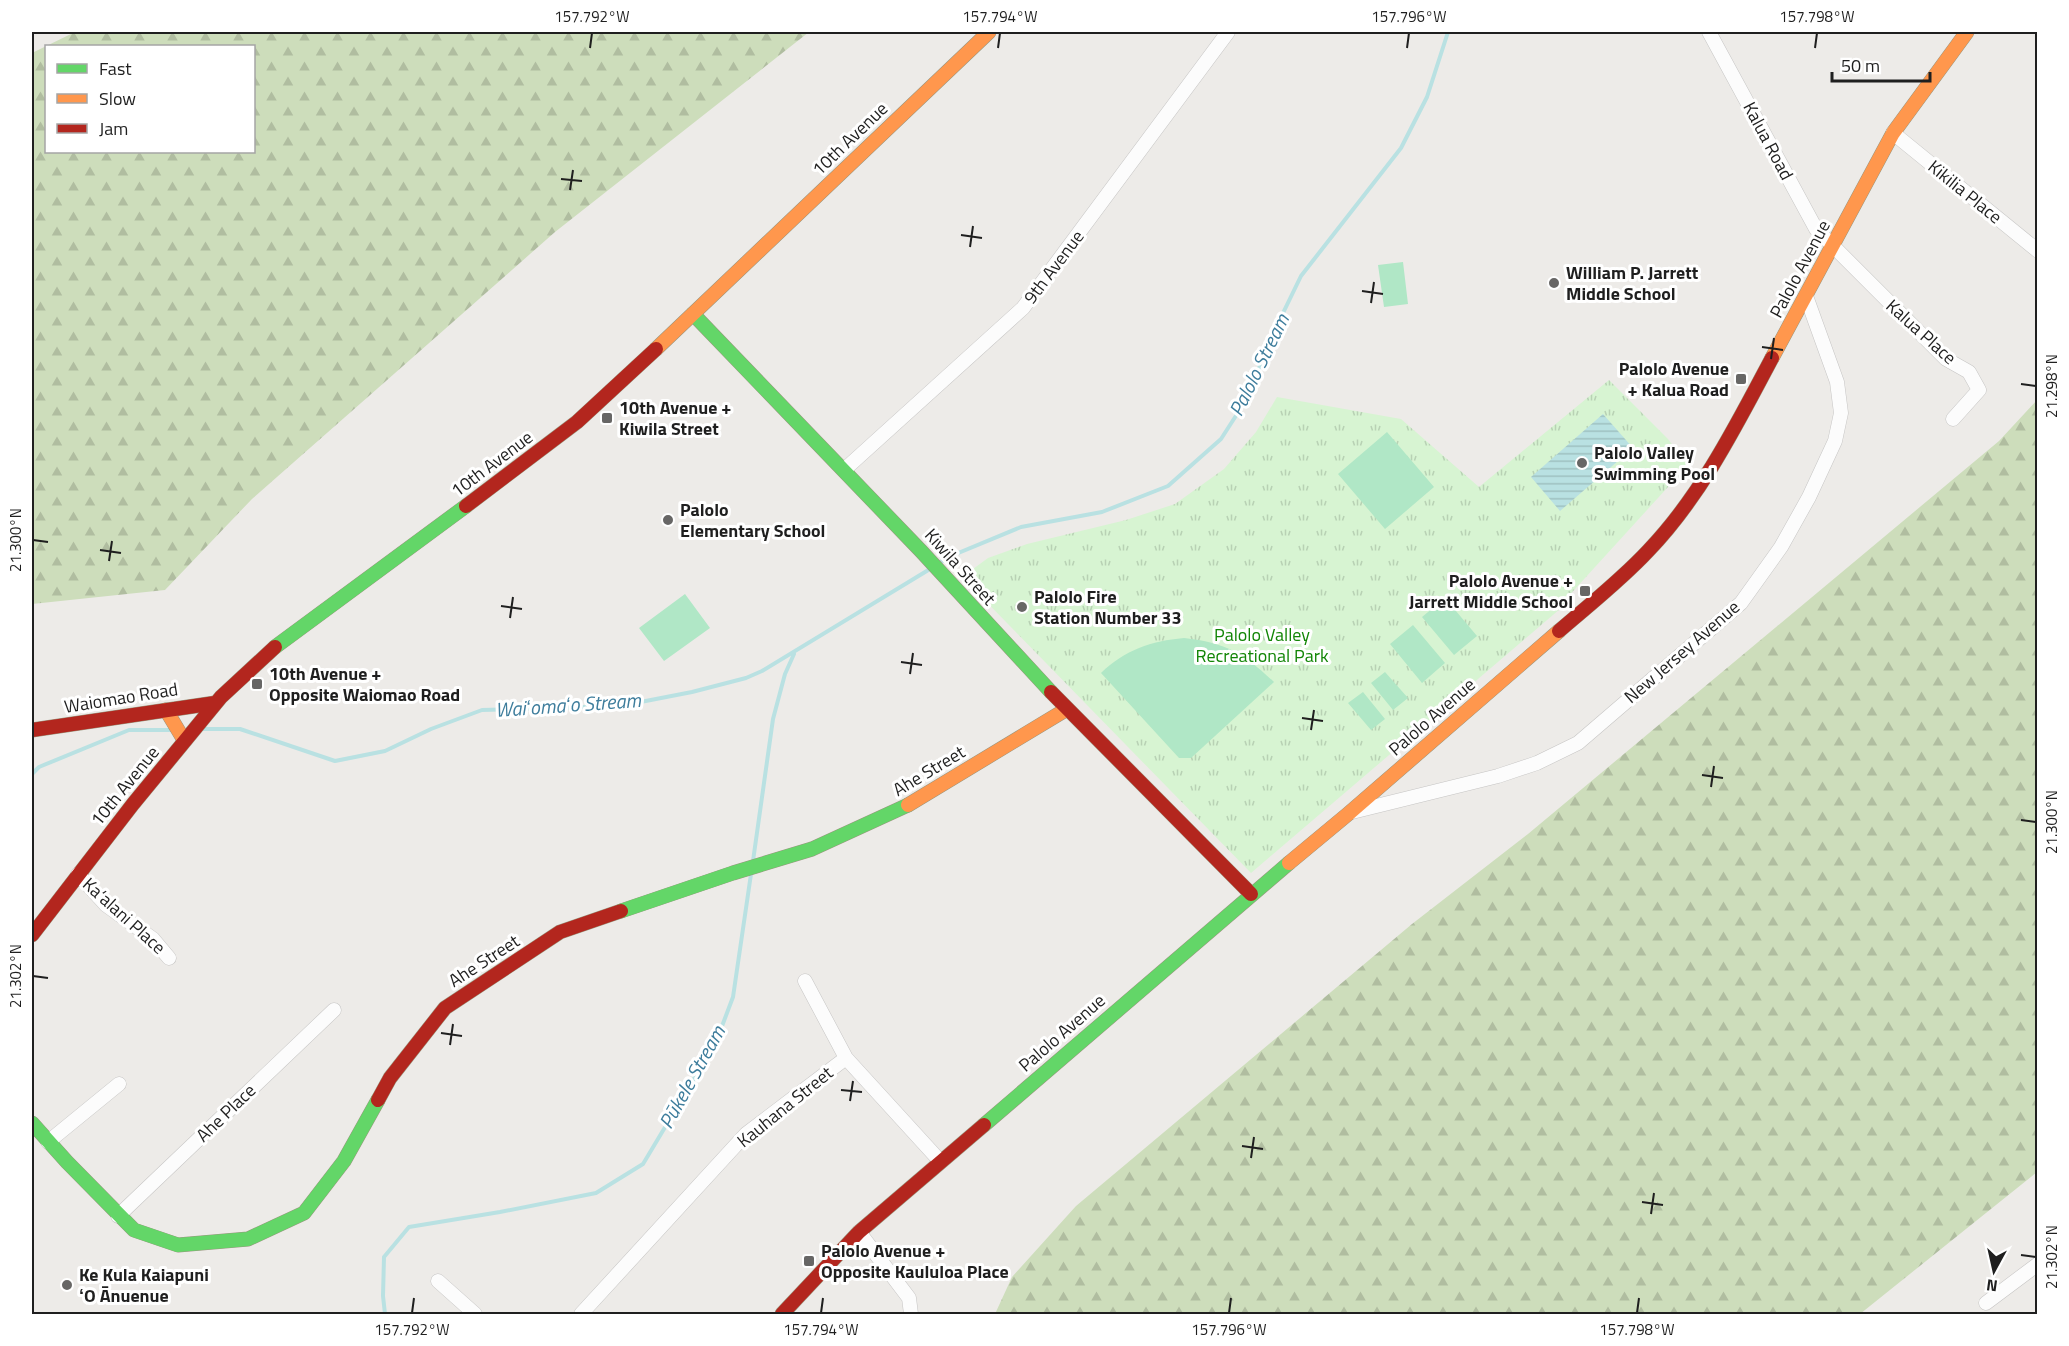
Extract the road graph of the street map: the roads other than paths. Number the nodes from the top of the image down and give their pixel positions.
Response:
1 (989, 32) edge
2 (1228, 32) edge
3 (1709, 32) edge
4 (1966, 32) edge
5 (1893, 133) junction
6 (1832, 248) junction
7 (2037, 251) edge
8 (1806, 296) junction
9 (693, 314) junction
10 (1953, 419) dead end
11 (844, 470) junction
12 (215, 703) junction
13 (1067, 709) junction
14 (166, 710) junction
15 (32, 730) edge
16 (184, 740) junction
17 (1347, 814) junction
18 (78, 874) junction
19 (1251, 894) junction
20 (32, 935) edge
21 (169, 958) dead end
22 (805, 981) dead end
23 (334, 1010) dead end
24 (846, 1058) junction
25 (119, 1084) dead end
26 (32, 1123) edge
27 (48, 1142) junction
28 (940, 1161) junction
29 (118, 1216) junction
30 (859, 1232) junction
31 (2037, 1264) edge
32 (438, 1281) dead end
33 (1986, 1303) dead end
34 (475, 1314) edge
35 (581, 1314) edge
36 (782, 1314) edge
37 (911, 1314) edge

1 - 9 street, 10th Avenue
2 - 11 street, 9th Avenue
3 - 6 street, Kalua Road
4 - 5 street, Palolo Avenue
5 - 6 street, Palolo Avenue
5 - 7 street, Kikilia Place
6 - 8 street, Palolo Avenue
6 - 10 street, Kalua Place
8 - 17 street, Palolo Avenue
8 - 17 street, New Jersey Avenue
9 - 11 street, Kiwila Street
9 - 12 street, 10th Avenue
11 - 13 street, Kiwila Street
12 - 14 street, Waiomao Road
12 - 16 street, 10th Avenue
13 - 19 street, Kiwila Street
13 - 29 street, Ahe Street
14 - 15 street, Waiomao Road
14 - 16 street
16 - 18 street, 10th Avenue
17 - 19 street, Palolo Avenue
18 - 20 street, 10th Avenue
18 - 21 street, Ka‘alani Place
19 - 28 street, Palolo Avenue
22 - 24 street
23 - 29 street, Ahe Place
24 - 28 street, Kauhana Street
24 - 35 street, Kauhana Street
25 - 27 street
26 - 27 street, Ahe Street
27 - 29 street, Ahe Street
28 - 30 street, Palolo Avenue
30 - 36 street, Palolo Avenue
30 - 37 street
31 - 33 street
32 - 34 street

